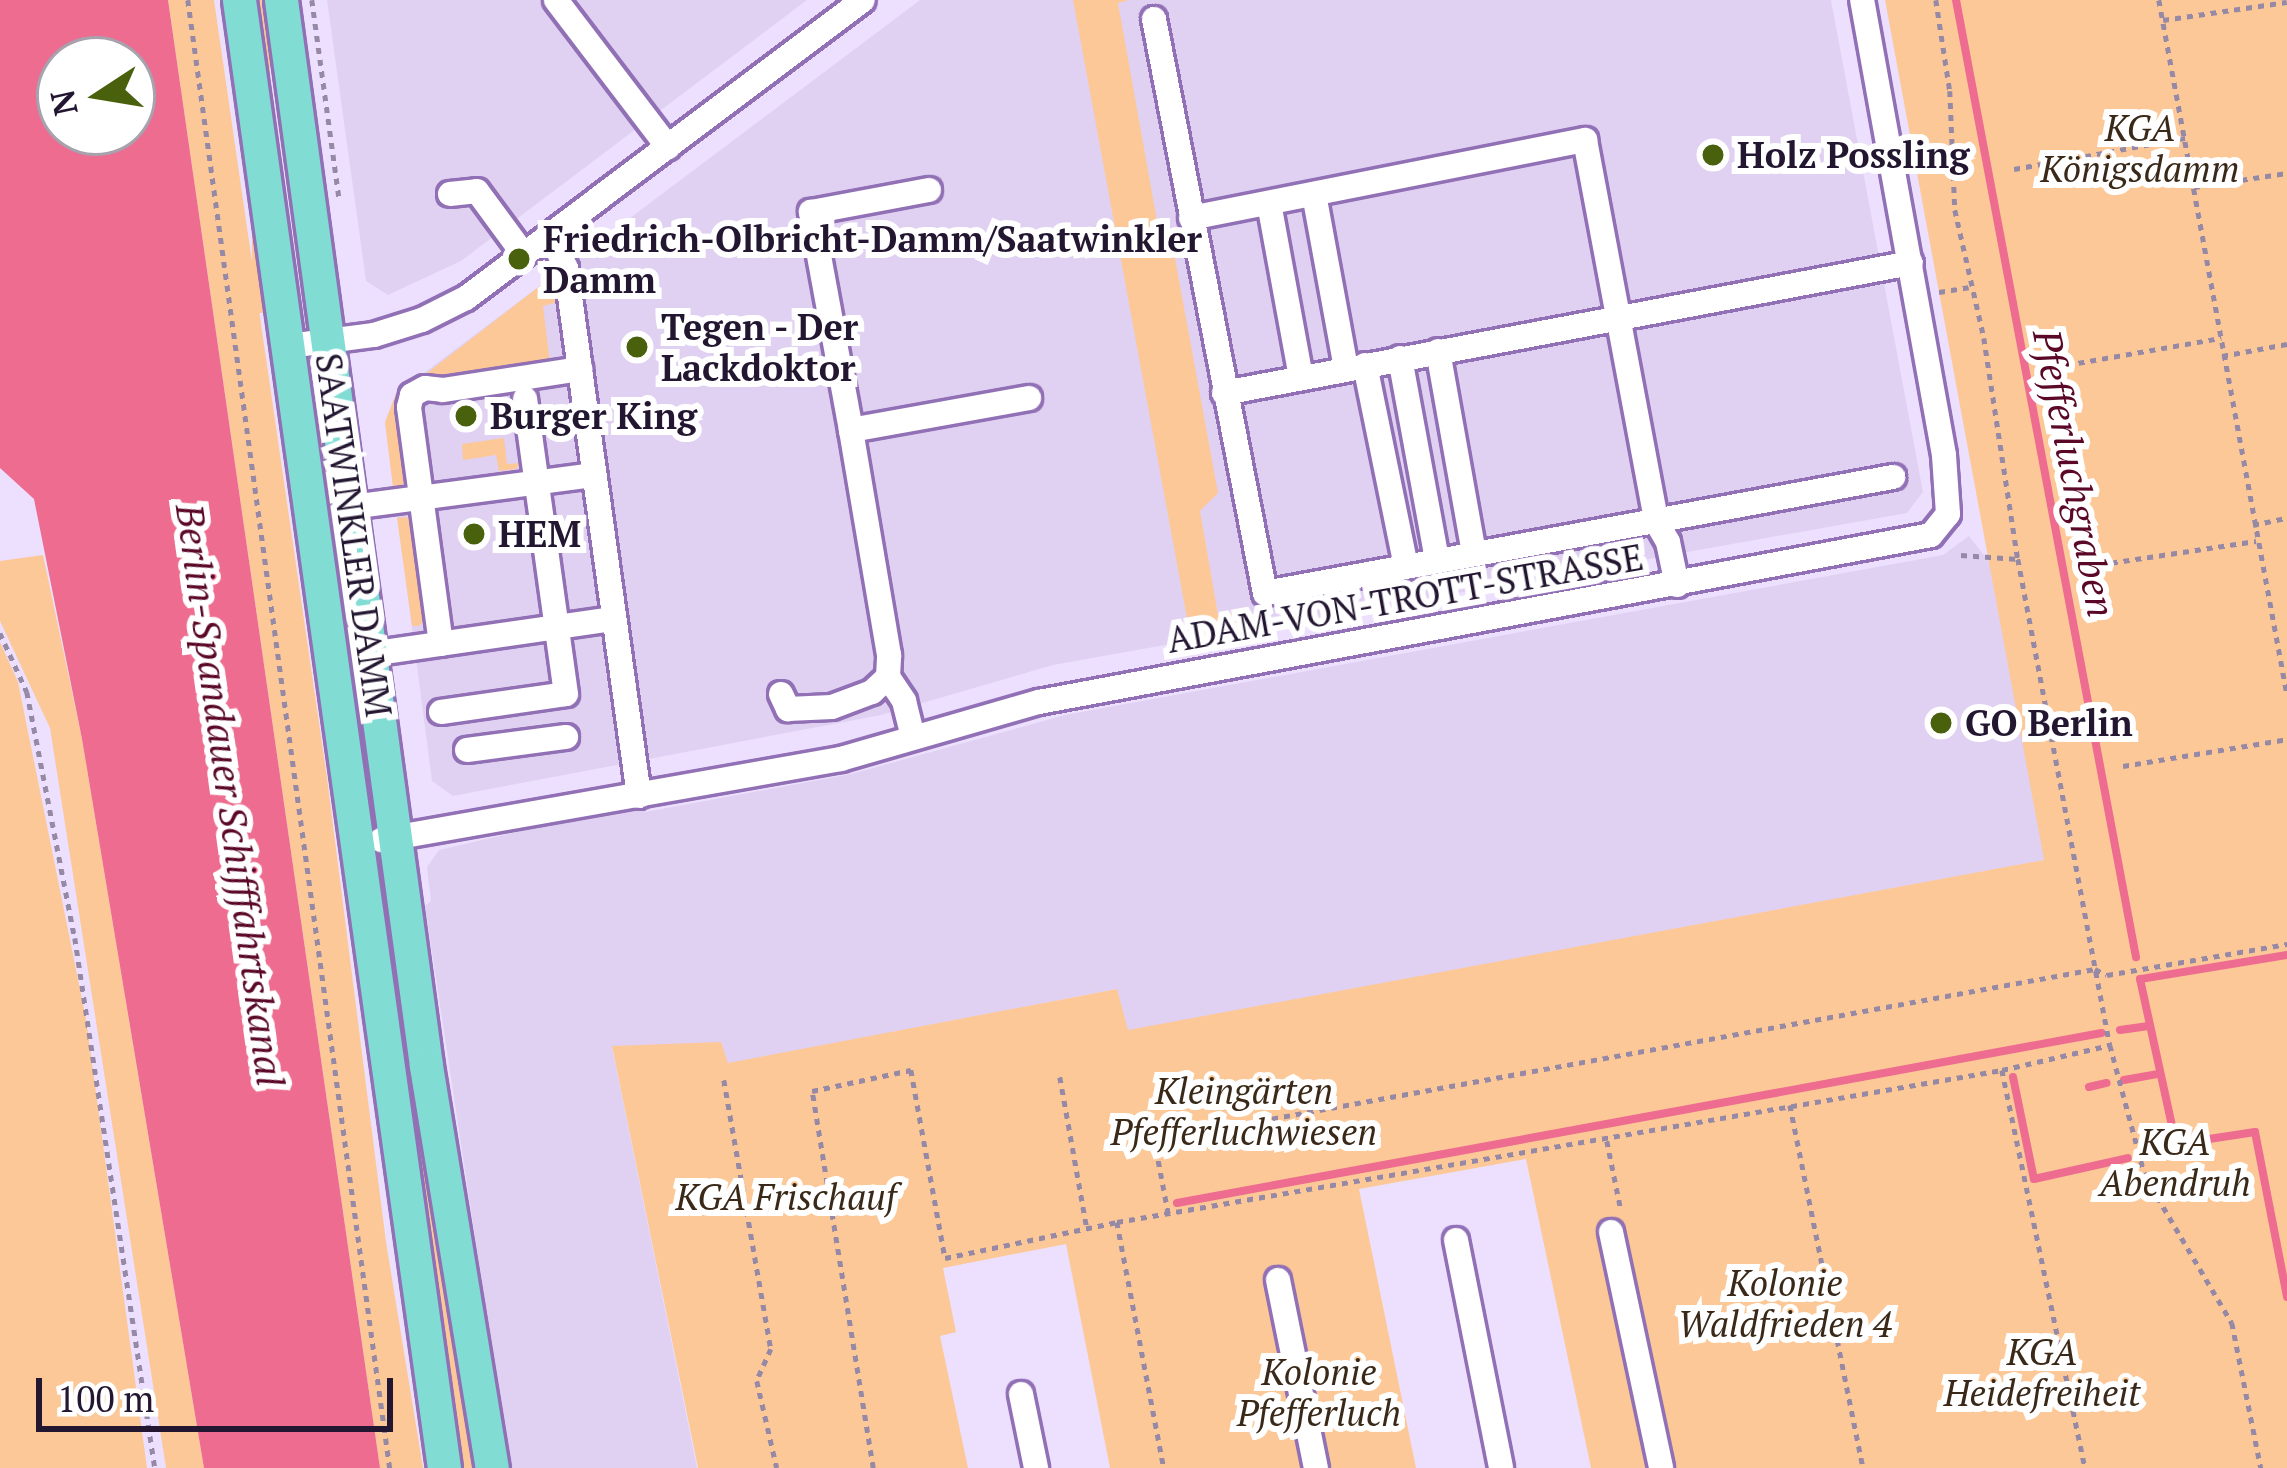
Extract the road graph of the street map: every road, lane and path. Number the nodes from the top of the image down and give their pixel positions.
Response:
1 (188, 0) edge
2 (239, 0) edge
3 (556, 0) edge
4 (863, 0) edge
5 (1862, 0) edge
6 (1936, 0) edge
7 (2158, 0) edge
8 (2287, 2) edge
9 (289, 4) edge
10 (1154, 20) dead end
11 (2162, 20) junction
12 (2185, 138) junction
13 (668, 147) junction
14 (2014, 169) dead end
15 (2287, 173) edge
16 (2194, 188) junction
17 (929, 190) dead end
18 (450, 194) dead end
19 (1314, 194) junction
20 (1269, 203) junction
21 (1191, 218) junction
22 (551, 235) junction
23 (524, 255) junction
24 (1911, 263) junction
25 (1969, 286) junction
26 (1917, 296) junction
27 (1618, 315) junction
28 (2221, 338) junction
29 (328, 340) junction
30 (2287, 344) edge
31 (290, 346) junction
32 (1438, 351) junction
33 (2222, 356) junction
34 (1400, 358) junction
35 (1355, 367) junction
36 (580, 369) junction
37 (2043, 369) dead end
38 (1301, 378) junction
39 (1224, 394) junction
40 (1028, 398) dead end
41 (525, 399) dead end
42 (850, 430) junction
43 (594, 476) junction
44 (1893, 477) dead end
45 (538, 483) junction
46 (420, 499) junction
47 (351, 507) junction
48 (2287, 518) edge
49 (1657, 523) junction
50 (2253, 525) junction
51 (2256, 542) junction
52 (1474, 553) junction
53 (1960, 555) dead end
54 (2018, 559) junction
55 (1437, 560) junction
56 (1406, 568) junction
57 (2076, 568) dead end
58 (1677, 585) junction
59 (614, 619) junction
60 (558, 627) junction
61 (0, 633) edge
62 (441, 644) junction
63 (370, 654) junction
64 (888, 677) junction
65 (2287, 692) edge
66 (781, 694) dead end
67 (440, 712) dead end
68 (566, 737) dead end
69 (913, 737) junction
70 (2287, 739) edge
71 (467, 750) dead end
72 (2123, 766) dead end
73 (640, 796) junction
74 (395, 838) junction
75 (355, 844) junction
76 (2287, 944) edge
77 (2095, 969) junction
78 (2110, 1045) junction
79 (2002, 1070) junction
80 (427, 1074) junction
81 (1060, 1077) dead end
82 (724, 1080) dead end
83 (387, 1081) junction
84 (1790, 1105) junction
85 (1168, 1214) junction
86 (1118, 1222) junction
87 (1087, 1228) junction
88 (1611, 1232) dead end
89 (1456, 1240) dead end
90 (1278, 1280) dead end
91 (1021, 1394) dead end
92 (154, 1468) edge
93 (390, 1468) edge
94 (444, 1468) edge
95 (492, 1468) edge
96 (777, 1468) edge
97 (873, 1468) edge
98 (1036, 1468) edge
99 (1164, 1468) edge
100 (1316, 1468) edge
101 (1502, 1468) edge
102 (1661, 1468) edge
103 (1863, 1468) edge
104 (2084, 1468) edge
105 (2261, 1468) edge

1 - 93 path
2 - 31 main road, SAATWINKLER DAMM
3 - 13 street
4 - 13 street
5 - 24 street, ADAM-VON-TROTT-STRASSE
6 - 25 path
7 - 11 path
8 - 11 path
9 - 29 main road, SAATWINKLER DAMM
10 - 21 street
11 - 12 path
12 - 14 path
12 - 16 path
13 - 22 street
15 - 16 path
16 - 28 path
17 - 42 street
18 - 23 street
19 - 20 street
19 - 27 street
19 - 35 street
20 - 21 street
20 - 38 street
21 - 39 street
22 - 23 street
22 - 36 street
23 - 29 street
24 - 26 street, ADAM-VON-TROTT-STRASSE
24 - 27 street
25 - 26 path
25 - 54 path
26 - 58 street, ADAM-VON-TROTT-STRASSE
27 - 32 street
27 - 49 street
28 - 33 path
28 - 37 path
29 - 31 street
29 - 47 main road, SAATWINKLER DAMM
30 - 33 path
31 - 75 main road, SAATWINKLER DAMM
32 - 34 street
32 - 52 street
33 - 50 path
34 - 35 street
34 - 55 street
35 - 38 street
35 - 56 street
36 - 43 street
36 - 46 street
38 - 39 street
39 - 56 street
40 - 42 street
41 - 45 street
42 - 64 street
43 - 45 street
43 - 59 street
44 - 49 street
45 - 46 street
45 - 60 street
46 - 47 street
46 - 62 street
47 - 63 main road, SAATWINKLER DAMM
48 - 50 path
49 - 52 street
49 - 58 street
50 - 51 path
51 - 57 path
51 - 65 path
52 - 55 street
53 - 54 path
54 - 77 path
55 - 56 street
58 - 69 street, ADAM-VON-TROTT-STRASSE
59 - 60 street
59 - 73 street
60 - 62 street
60 - 67 street
61 - 92 path
62 - 63 street
63 - 74 main road, SAATWINKLER DAMM
64 - 66 street
64 - 69 street
68 - 71 street
69 - 73 street, ADAM-VON-TROTT-STRASSE
70 - 72 path
73 - 74 street, ADAM-VON-TROTT-STRASSE
74 - 75 street, ADAM-VON-TROTT-STRASSE
74 - 80 main road, SAATWINKLER DAMM
75 - 83 main road, SAATWINKLER DAMM
76 - 77 path
77 - 78 path
77 - 85 path
78 - 79 path
78 - 105 path
79 - 84 path
79 - 104 path
80 - 83 street
80 - 95 main road, SAATWINKLER DAMM
81 - 87 path
82 - 96 path
83 - 94 main road, SAATWINKLER DAMM
84 - 85 path
84 - 103 path
85 - 86 path
86 - 87 path
86 - 99 path
87 - 97 path
88 - 102 street
89 - 101 street
90 - 100 street
91 - 98 street

